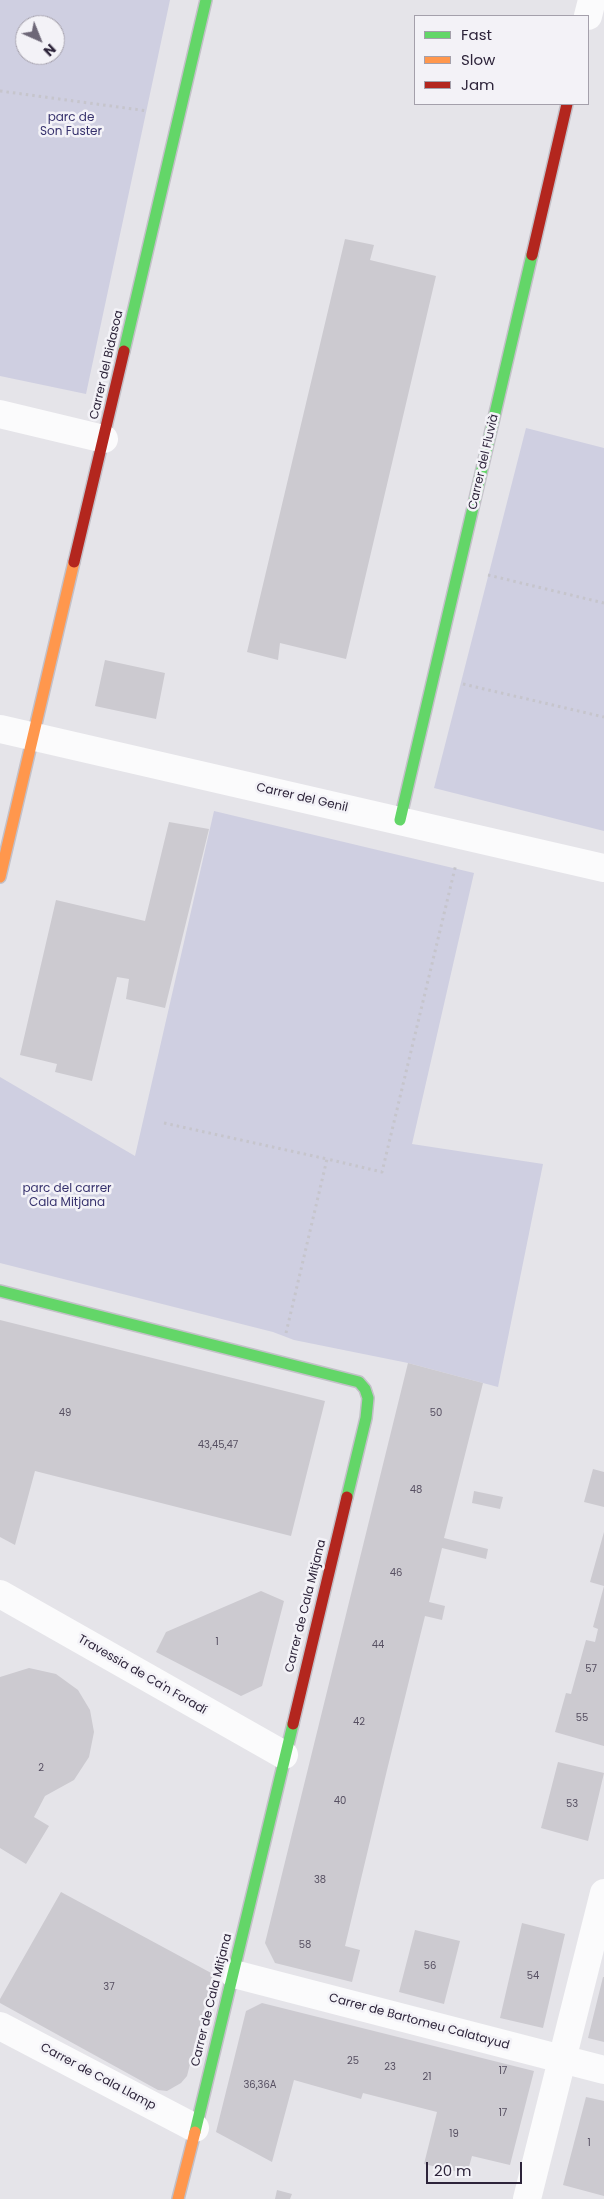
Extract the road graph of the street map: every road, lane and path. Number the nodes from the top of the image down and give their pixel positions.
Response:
1 (206, 0) edge
2 (592, 0) edge
3 (588, 15) edge
4 (0, 91) edge
5 (567, 105) edge
6 (178, 117) junction
7 (0, 414) edge
8 (104, 439) junction
9 (459, 568) junction
10 (604, 603) edge
11 (433, 677) junction
12 (604, 717) edge
13 (0, 729) edge
14 (34, 737) junction
15 (400, 820) junction
16 (462, 835) junction
17 (604, 868) edge
18 (0, 877) edge
19 (164, 1123) dead end
20 (327, 1159) junction
21 (0, 1291) edge
22 (280, 1360) junction
23 (0, 1594) edge
24 (284, 1755) junction
25 (604, 1893) edge
26 (234, 1974) junction
27 (0, 2026) edge
28 (563, 2059) junction
29 (604, 2070) edge
30 (195, 2128) junction
31 (178, 2199) edge
32 (527, 2199) edge

1 - 6 street, Carrer del Bidasoa
2 - 3 street
4 - 6 path
5 - 9 street, Carrer del Fluvià
6 - 8 street, Carrer del Bidasoa
7 - 8 street
8 - 14 street, Carrer del Bidasoa
9 - 10 path
9 - 11 street, Carrer del Fluvià
11 - 12 path
11 - 15 street, Carrer del Fluvià
13 - 14 street, Carrer del Genil
14 - 15 street, Carrer del Genil
14 - 18 street, Carrer del Bidasoa
15 - 16 street, Carrer del Genil
16 - 17 street, Carrer del Genil
16 - 20 path
19 - 20 path
20 - 22 path
21 - 22 street, Carrer de Cala Mitjana
22 - 24 street, Carrer de Cala Mitjana
23 - 24 street, Travessia de Ca'n Foradí
24 - 26 street, Carrer de Cala Mitjana
25 - 28 street
26 - 28 street, Carrer de Bartomeu Calatayud
26 - 30 street, Carrer de Cala Mitjana
27 - 30 street, Carrer de Cala Llamp
28 - 29 street, Carrer de Bartomeu Calatayud
28 - 32 street
30 - 31 street, Carrer de Cala Mitjana

